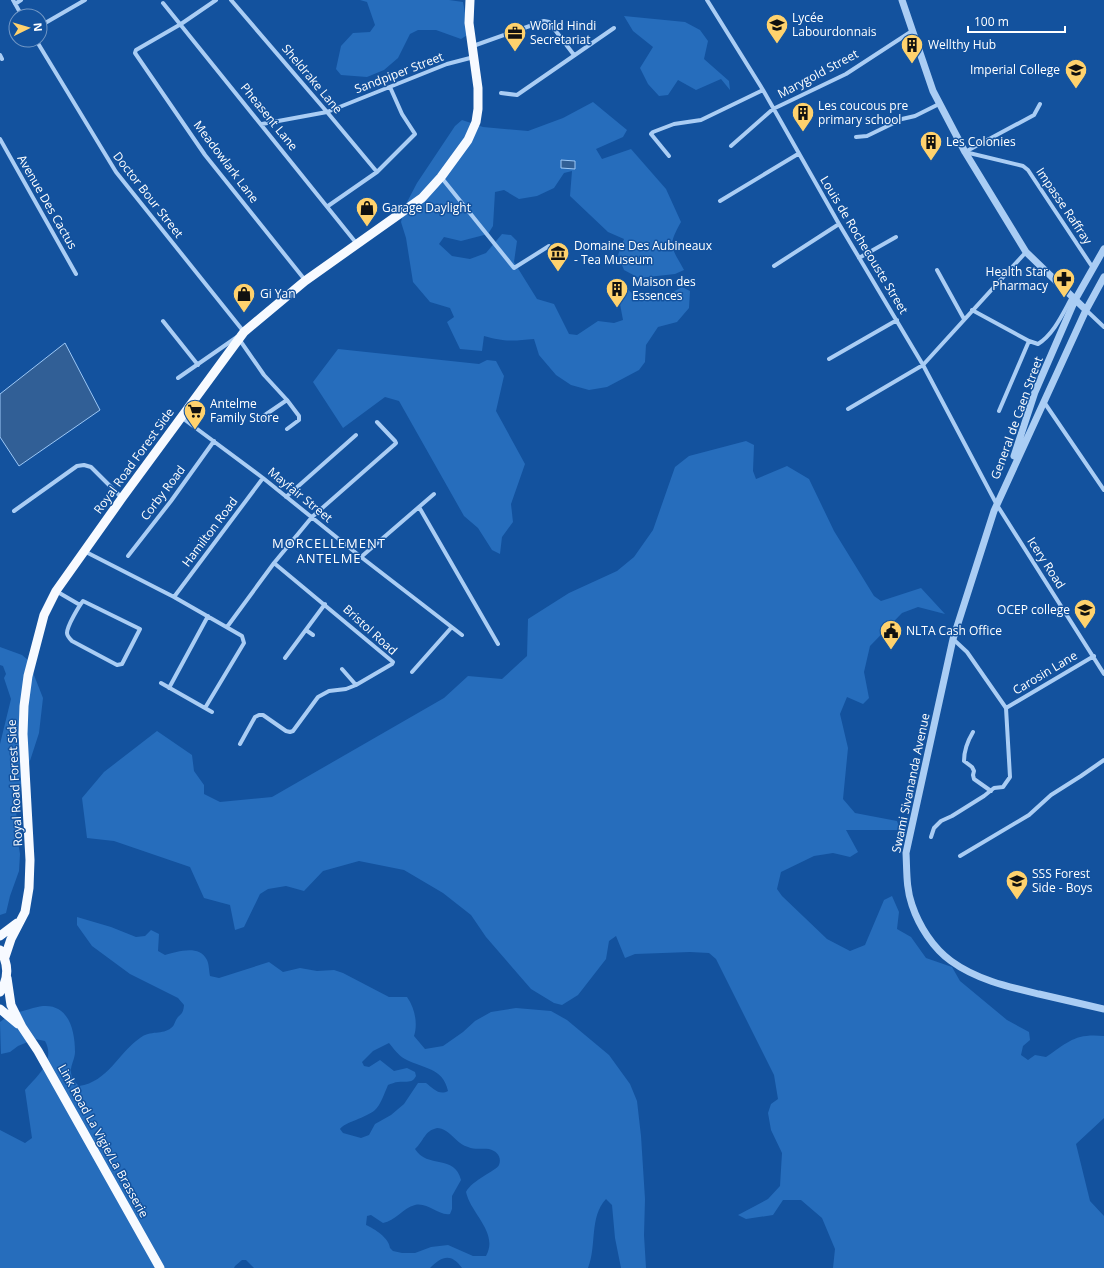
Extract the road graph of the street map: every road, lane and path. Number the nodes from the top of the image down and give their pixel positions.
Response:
1 (21, 0) edge
2 (85, 0) edge
3 (216, 0) edge
4 (231, 0) edge
5 (470, 0) edge
6 (707, 0) edge
7 (902, 0) edge
8 (14, 2) edge
9 (163, 3) dead end
10 (48, 21) edge
11 (181, 24) junction
12 (614, 28) dead end
13 (912, 31) junction
14 (472, 46) junction
15 (41, 48) edge
16 (574, 55) junction
17 (474, 57) junction
18 (390, 86) junction
19 (763, 90) junction
20 (501, 93) dead end
21 (939, 104) junction
22 (1040, 104) dead end
23 (773, 109) junction
24 (328, 112) junction
25 (262, 124) junction
26 (856, 137) dead end
27 (0, 140) edge
28 (2, 146) edge
29 (730, 146) dead end
30 (965, 152) junction
31 (798, 154) junction
32 (668, 156) dead end
33 (377, 172) junction
34 (441, 177) junction
35 (720, 201) dead end
36 (328, 206) junction
37 (839, 224) junction
38 (896, 238) dead end
39 (358, 244) junction
40 (549, 246) dead end
41 (1104, 249) edge
42 (1026, 252) junction
43 (859, 258) junction
44 (774, 266) dead end
45 (1093, 268) junction
46 (937, 270) dead end
47 (76, 274) dead end
48 (1104, 277) edge
49 (305, 280) junction
50 (1074, 299) junction
51 (972, 310) junction
52 (1086, 310) junction
53 (964, 319) junction
54 (897, 320) junction
55 (163, 321) dead end
56 (1104, 326) edge
57 (242, 336) junction
58 (1029, 342) junction
59 (829, 359) dead end
60 (198, 365) junction
61 (923, 365) junction
62 (178, 378) dead end
63 (287, 400) junction
64 (1043, 402) junction
65 (848, 409) dead end
66 (999, 411) dead end
67 (181, 417) junction
68 (262, 417) dead end
69 (377, 422) dead end
70 (287, 429) dead end
71 (356, 435) dead end
72 (214, 441) junction
73 (262, 478) junction
74 (1104, 490) edge
75 (1003, 491) junction
76 (434, 494) dead end
77 (286, 497) junction
78 (122, 498) junction
79 (997, 505) junction
80 (419, 507) junction
81 (14, 511) dead end
82 (312, 517) junction
83 (84, 551) junction
84 (128, 556) dead end
85 (361, 557) junction
86 (274, 563) junction
87 (56, 591) junction
88 (174, 597) junction
89 (325, 604) junction
90 (80, 605) junction
91 (208, 616) junction
92 (227, 627) junction
93 (451, 628) junction
94 (306, 630) junction
95 (313, 635) dead end
96 (462, 635) dead end
97 (953, 639) junction
98 (498, 644) dead end
99 (1094, 656) junction
100 (285, 658) dead end
101 (342, 669) dead end
102 (412, 672) dead end
103 (1104, 674) edge
104 (161, 683) dead end
105 (356, 685) junction
106 (169, 688) junction
107 (204, 708) junction
108 (1006, 708) junction
109 (212, 712) dead end
110 (973, 732) dead end
111 (240, 744) dead end
112 (1104, 760) edge
113 (991, 791) junction
114 (930, 837) dead end
115 (960, 856) dead end
116 (20, 921) junction
117 (0, 936) edge
118 (2, 954) edge
119 (7, 978) junction
120 (0, 992) edge
121 (0, 1009) edge
122 (1104, 1010) edge
123 (22, 1027) junction
124 (160, 1268) edge

1 - 8 street
2 - 10 street
3 - 11 street
4 - 24 street, Sheldrake Lane
5 - 14 main road, Royal Road Forest Side
6 - 19 street, Louis de Rochecouste Street
7 - 13 street
9 - 11 street, Pheasent Lane
11 - 25 street, Pheasent Lane
11 - 49 street, Meadowlark Lane
12 - 16 street
13 - 21 street
13 - 23 street, Marygold Street
14 - 16 street
14 - 17 main road, Royal Road Forest Side
15 - 57 street, Doctor Bour Street
16 - 20 street
17 - 18 street, Sandpiper Street
17 - 34 main road, Royal Road Forest Side
18 - 24 street, Sandpiper Street
18 - 33 street
19 - 23 street, Louis de Rochecouste Street
19 - 32 street
21 - 26 street
21 - 30 street
22 - 30 street
23 - 29 street, Marygold Street
23 - 31 street, Louis de Rochecouste Street
24 - 25 street, Sandpiper Street
24 - 33 street, Sheldrake Lane
25 - 36 street, Pheasent Lane
27 - 28 street, Avenue Des Cactus
28 - 47 street, Avenue Des Cactus
30 - 42 street
30 - 45 street, Impasse Raffray
31 - 35 street
31 - 37 street, Louis de Rochecouste Street
33 - 36 street
34 - 39 main road, Royal Road Forest Side
34 - 40 street
36 - 39 street, Pheasent Lane
37 - 43 street, Louis de Rochecouste Street
37 - 44 street
38 - 43 street
39 - 49 main road, Royal Road Forest Side
41 - 45 street, General de Caen Street
42 - 50 street
42 - 51 street
43 - 54 street, Louis de Rochecouste Street
45 - 50 street, General de Caen Street
46 - 53 street
48 - 52 street, General de Caen Street
49 - 57 main road, Royal Road Forest Side
50 - 52 street
50 - 58 street
50 - 75 street, General de Caen Street
51 - 53 street
51 - 58 street
52 - 56 street
52 - 64 street, General de Caen Street
53 - 61 street
54 - 59 street
54 - 61 street, Louis de Rochecouste Street
55 - 60 street
57 - 60 street
57 - 63 street, Doctor Bour Street
57 - 67 main road, Royal Road Forest Side
58 - 66 street
60 - 62 street
61 - 65 street
61 - 79 street, Louis de Rochecouste Street
63 - 68 street
63 - 70 street, Doctor Bour Street
64 - 74 street
64 - 75 street, General de Caen Street
67 - 72 street, Mayfair Street
67 - 78 main road, Royal Road Forest Side
69 - 82 street
71 - 77 street
72 - 73 street, Mayfair Street
72 - 84 street, Corby Road
73 - 77 street, Mayfair Street
73 - 88 street, Hamilton Road
75 - 79 street, Swami Sivananda Avenue
76 - 80 street
77 - 82 street, Mayfair Street
78 - 81 street
78 - 83 main road, Royal Road Forest Side
79 - 97 street, Swami Sivananda Avenue
79 - 99 street, Icery Road
80 - 85 street
80 - 98 street
82 - 85 street, Mayfair Street
82 - 86 street
83 - 87 main road, Royal Road Forest Side
83 - 88 street
85 - 93 street, Mayfair Street
86 - 89 street, Bristol Road
86 - 92 street
87 - 90 street
87 - 116 main road, Royal Road Forest Side
88 - 91 street
89 - 94 street
89 - 105 street, Bristol Road
90 - 90 street
91 - 92 street
91 - 106 street
92 - 107 street
93 - 96 street, Mayfair Street
93 - 102 street
94 - 95 street
94 - 100 street
97 - 108 street
97 - 122 street, Swami Sivananda Avenue
99 - 103 street, Icery Road
99 - 108 street, Carosin Lane
101 - 105 street
104 - 106 street
105 - 111 street, Bristol Road
106 - 107 street
107 - 109 street
108 - 113 street
110 - 113 street
112 - 115 street
113 - 114 street
116 - 117 main road
116 - 118 main road, Royal Road Forest Side
118 - 119 main road
119 - 120 main road
119 - 123 main road
121 - 123 main road
123 - 124 main road, Link Road La Vigie/La Brasserie

